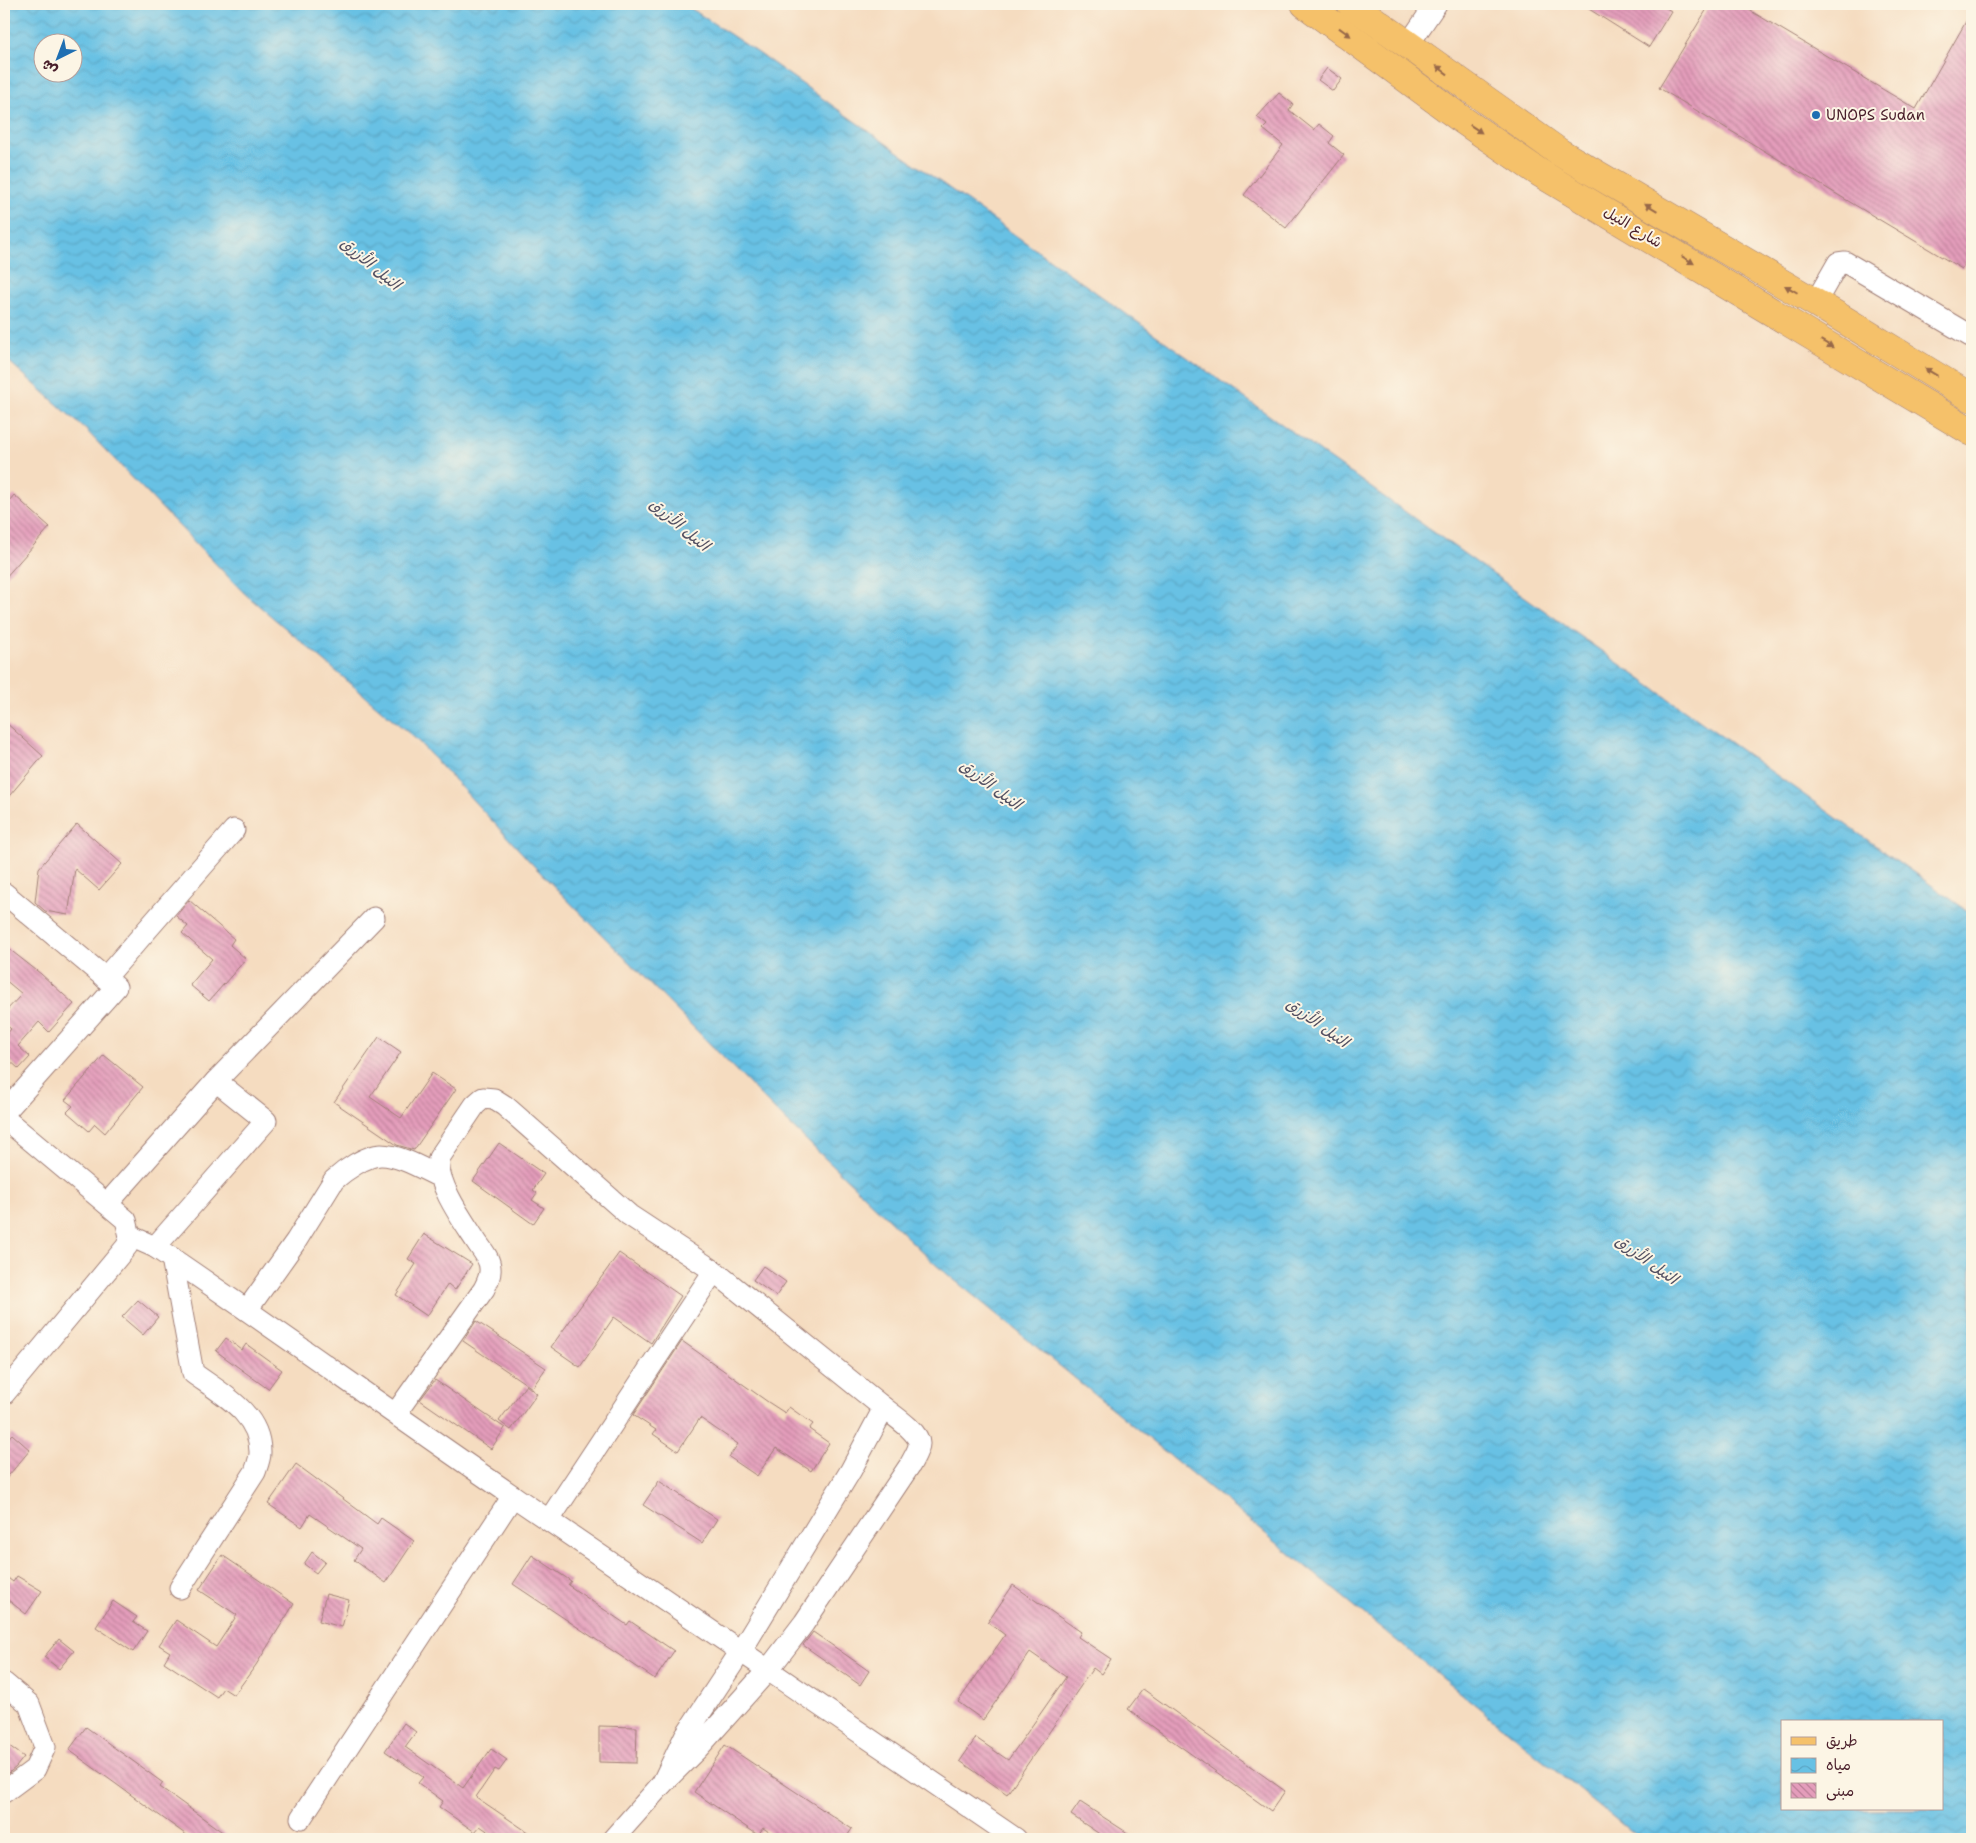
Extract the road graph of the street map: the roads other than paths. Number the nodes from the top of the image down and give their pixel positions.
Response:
1 (1305, 4) edge
2 (1351, 4) edge
3 (1436, 4) edge
4 (1408, 46) junction
5 (1815, 302) junction
6 (1972, 337) edge
7 (1972, 398) edge
8 (1972, 432) edge
9 (234, 830) dead end
10 (4, 893) edge
11 (374, 918) dead end
12 (105, 978) junction
13 (216, 1081) junction
14 (4, 1114) edge
15 (4, 1118) edge
16 (440, 1176) junction
17 (107, 1204) junction
18 (130, 1236) junction
19 (163, 1253) junction
20 (714, 1271) junction
21 (246, 1310) junction
22 (4, 1394) edge
23 (884, 1408) junction
24 (396, 1413) junction
25 (512, 1496) junction
26 (549, 1520) junction
27 (180, 1588) dead end
28 (742, 1650) junction
29 (768, 1670) junction
30 (4, 1683) edge
31 (662, 1784) junction
32 (4, 1792) edge
33 (301, 1818) dead end
34 (613, 1839) edge
35 (1016, 1839) edge

1 -> 8 main road, شارع النيل
2 - 4 main road, شارع النيل
3 - 4 street
5 -> 4 main road, شارع النيل
5 - 6 street
7 -> 5 main road, شارع النيل
9 - 12 street
10 - 12 street
11 - 13 street
12 - 14 street
13 - 17 street
13 - 19 street
15 - 17 street
16 - 20 street
16 - 21 street
16 - 24 street
17 - 18 street
18 - 19 street
18 - 22 street
19 - 21 street
19 - 27 street
20 - 23 street
20 - 26 street
21 - 24 street
23 - 28 street
23 - 29 street
24 - 25 street
25 - 26 street
25 - 33 street
26 - 28 street
28 - 29 street
28 - 31 street
29 - 31 street
29 - 35 street
30 - 32 street
31 - 34 street

